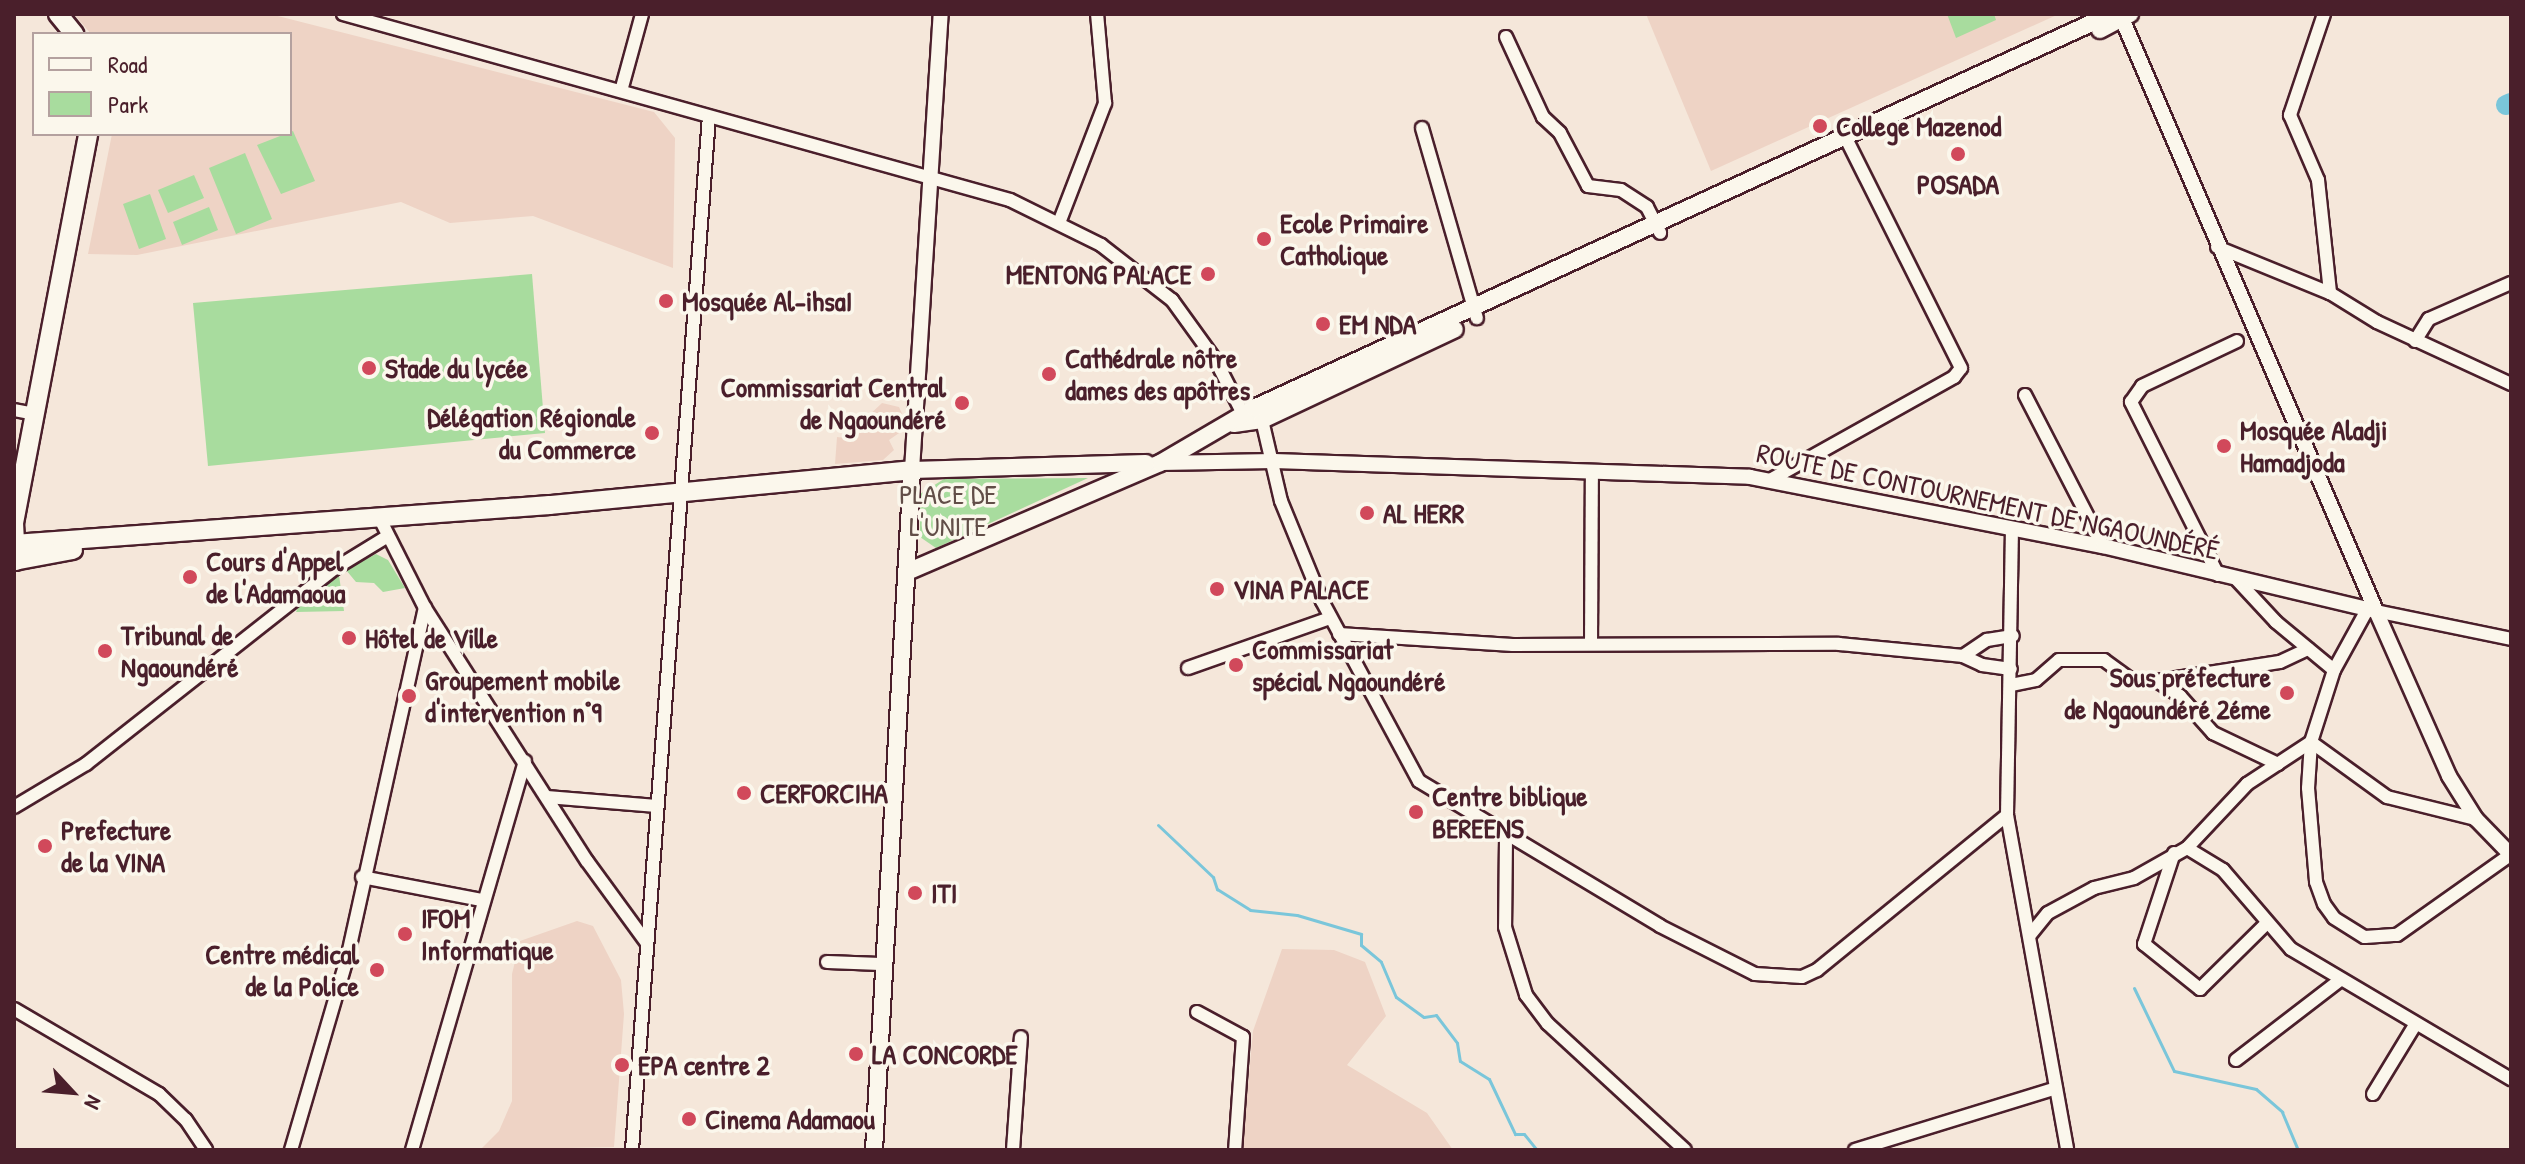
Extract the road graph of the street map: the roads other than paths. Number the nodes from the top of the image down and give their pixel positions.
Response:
1 (58, 14) edge
2 (642, 14) edge
3 (941, 14) edge
4 (1097, 14) edge
5 (2324, 14) edge
6 (349, 15) edge
7 (2121, 16) edge
8 (72, 32) edge
9 (1506, 37) dead end
10 (621, 91) junction
11 (709, 117) junction
12 (1422, 128) dead end
13 (88, 136) edge
14 (1848, 142) junction
15 (929, 175) junction
16 (1059, 223) junction
17 (1658, 229) junction
18 (2216, 247) junction
19 (2511, 283) edge
20 (2330, 293) junction
21 (1476, 313) junction
22 (2237, 341) dead end
23 (2415, 341) junction
24 (2511, 384) edge
25 (2025, 395) dead end
26 (14, 410) edge
27 (34, 414) junction
28 (1247, 421) junction
29 (1274, 461) junction
30 (1160, 463) junction
31 (912, 470) junction
32 (1592, 471) junction
33 (1770, 480) junction
34 (681, 493) junction
35 (379, 517) junction
36 (14, 523) edge
37 (2012, 528) junction
38 (388, 536) junction
39 (2103, 546) junction
40 (15, 556) edge
41 (907, 572) junction
42 (2218, 575) junction
43 (2237, 580) junction
44 (425, 608) junction
45 (2372, 610) junction
46 (1330, 618) junction
47 (1339, 634) junction
48 (2013, 636) junction
49 (2511, 639) edge
50 (1591, 644) junction
51 (2308, 649) junction
52 (1963, 656) junction
53 (1188, 668) dead end
54 (2011, 669) junction
55 (2334, 670) junction
56 (2157, 681) junction
57 (2011, 685) junction
58 (2311, 742) junction
59 (525, 761) junction
60 (2278, 764) junction
61 (547, 797) junction
62 (657, 806) junction
63 (14, 807) edge
64 (2007, 815) junction
65 (2476, 819) junction
66 (2202, 836) junction
67 (1506, 838) junction
68 (2180, 851) junction
69 (2511, 855) edge
70 (2211, 860) junction
71 (362, 877) junction
72 (481, 900) junction
73 (2267, 923) junction
74 (2030, 935) junction
75 (646, 942) junction
76 (827, 962) dead end
77 (881, 964) junction
78 (2339, 981) junction
79 (14, 1009) edge
80 (1197, 1012) dead end
81 (2415, 1025) junction
82 (1021, 1037) dead end
83 (2236, 1060) dead end
84 (2511, 1079) edge
85 (2056, 1088) junction
86 (2373, 1094) dead end
87 (206, 1150) edge
88 (291, 1150) edge
89 (412, 1150) edge
90 (632, 1150) edge
91 (874, 1150) edge
92 (1013, 1150) edge
93 (1235, 1150) edge
94 (1685, 1150) edge
95 (1855, 1150) edge
96 (2067, 1150) edge

1 - 8 main road
2 - 10 street
3 - 15 street
4 - 16 street
5 - 20 street
6 - 10 street
7 - 14 main road
7 - 18 street
9 - 17 street
10 - 11 street
11 - 15 street
11 - 34 street
12 - 21 street
13 - 27 main road
14 - 17 main road
14 - 33 street
15 - 16 street
15 - 31 street
16 - 28 street
17 - 21 main road
18 - 20 street
18 - 45 street
19 - 23 street
20 - 23 street
21 - 28 main road
22 - 42 street
23 - 24 street
25 - 39 street
26 - 27 street
27 - 36 main road
28 - 29 street
28 - 30 main road
29 - 30 street, ROUTE DE CONTOURNEMENT DE NGAOUNDÉRÉ
29 - 32 street, ROUTE DE CONTOURNEMENT DE NGAOUNDÉRÉ
29 - 46 street
30 - 31 main road
30 - 41 main road
31 - 34 main road
31 - 41 main road
32 - 33 street, ROUTE DE CONTOURNEMENT DE NGAOUNDÉRÉ
32 - 50 street
33 - 37 street, ROUTE DE CONTOURNEMENT DE NGAOUNDÉRÉ
34 - 35 main road
34 - 62 street
35 - 38 street
35 - 40 main road
36 - 40 main road
37 - 39 street, ROUTE DE CONTOURNEMENT DE NGAOUNDÉRÉ
37 - 48 street
38 - 44 street
38 - 63 street
39 - 42 street, ROUTE DE CONTOURNEMENT DE NGAOUNDÉRÉ
41 - 77 main road
42 - 43 street, ROUTE DE CONTOURNEMENT DE NGAOUNDÉRÉ
43 - 45 street, ROUTE DE CONTOURNEMENT DE NGAOUNDÉRÉ
43 - 51 street
44 - 59 street
44 - 71 street
45 - 49 street
45 - 55 street
45 - 65 street
46 - 47 street
46 - 53 street
47 - 50 street
47 - 67 street
48 - 52 street
48 - 54 street
50 - 52 street
51 - 55 street
51 - 56 street
52 - 54 street
54 - 57 street
55 - 58 street
56 - 57 street
56 - 60 street
57 - 64 street
58 - 60 street
58 - 65 street
58 - 69 street
59 - 61 street
59 - 72 street
60 - 66 street
61 - 62 street
61 - 75 street
62 - 75 street
64 - 67 street
64 - 74 street
65 - 69 street
66 - 68 street
66 - 70 street
67 - 94 street
68 - 70 street
68 - 73 street
68 - 74 street
70 - 73 street
71 - 72 street
71 - 88 street
72 - 89 street
73 - 78 street
74 - 85 street
75 - 90 street
76 - 77 street
77 - 91 main road
78 - 81 street
78 - 83 street
79 - 87 street
80 - 93 street
81 - 84 street
81 - 86 street
82 - 92 street
85 - 95 street
85 - 96 street

